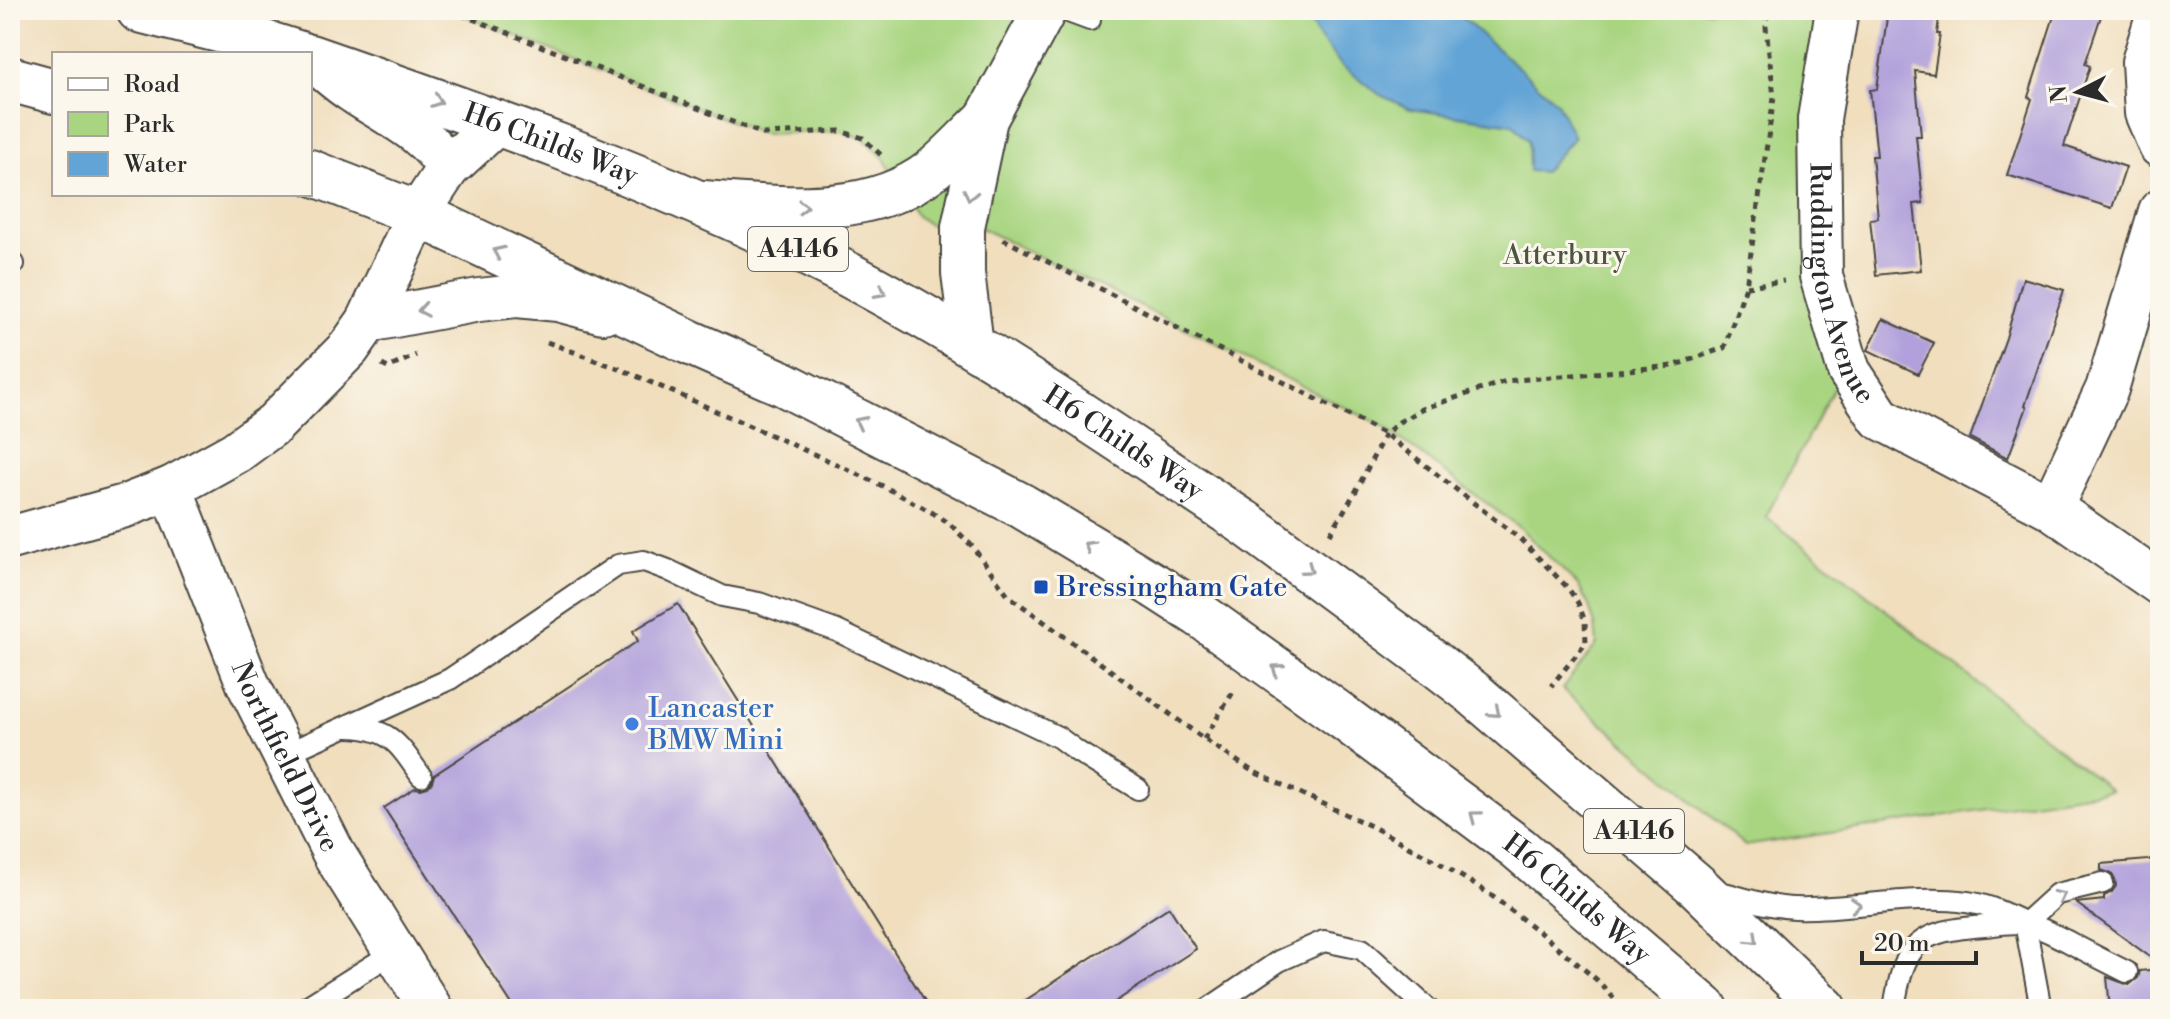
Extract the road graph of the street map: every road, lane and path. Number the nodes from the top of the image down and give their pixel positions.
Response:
1 (139, 10) edge
2 (1045, 10) edge
3 (1063, 10) edge
4 (1767, 10) edge
5 (1837, 10) edge
6 (2159, 10) edge
7 (1090, 20) dead end
8 (294, 52) edge
9 (312, 59) edge
10 (312, 60) edge
11 (10, 79) edge
12 (52, 90) edge
13 (986, 119) junction
14 (498, 122) junction
15 (2160, 146) edge
16 (448, 168) junction
17 (312, 173) edge
18 (697, 202) junction
19 (2160, 211) edge
20 (418, 214) junction
21 (359, 334) junction
22 (543, 341) dead end
23 (689, 342) junction
24 (972, 345) junction
25 (423, 352) dead end
26 (171, 488) junction
27 (2051, 508) junction
28 (10, 538) edge
29 (2160, 584) edge
30 (1551, 686) dead end
31 (344, 727) junction
32 (285, 754) junction
33 (421, 776) dead end
34 (1138, 789) dead end
35 (2103, 883) dead end
36 (1697, 886) junction
37 (2025, 923) junction
38 (394, 952) junction
39 (2127, 972) dead end
40 (303, 1009) edge
41 (431, 1009) edge
42 (1208, 1009) edge
43 (1428, 1009) edge
44 (1624, 1009) edge
45 (1706, 1009) edge
46 (1825, 1009) edge
47 (1894, 1009) edge
48 (2041, 1009) edge

1 - 8 highway
2 - 13 street
3 - 7 lane
4 - 30 path
5 - 27 street, Ruddington Avenue
6 - 15 street
9 -> 14 highway, H6 Childs Way / A4146
10 - 16 street
11 - 12 highway
18 -> 13 street
13 -> 24 street
14 - 16 street
14 - 18 highway, H6 Childs Way / A4146
16 - 20 street
17 - 20 highway, H6 Childs Way / A4146
18 -> 24 highway, H6 Childs Way / A4146
19 - 27 street
20 - 21 street
23 -> 20 highway, H6 Childs Way / A4146
23 -> 21 street
21 - 25 path
21 - 26 street
22 - 44 path
45 -> 23 highway, H6 Childs Way / A4146, bridge
24 -> 36 highway, H6 Childs Way / A4146, bridge
26 - 28 street
26 - 32 street, Northfield Drive
27 - 29 street, Ruddington Avenue
31 - 32 lane
31 - 33 lane
31 - 34 lane
32 - 38 street, Northfield Drive
37 -> 35 lane
36 -> 37 lane
36 -> 46 highway, H6 Childs Way / A4146
37 - 39 lane
37 - 47 lane
37 - 48 lane
38 - 40 lane
38 - 41 street, Northfield Drive
42 - 43 lane

